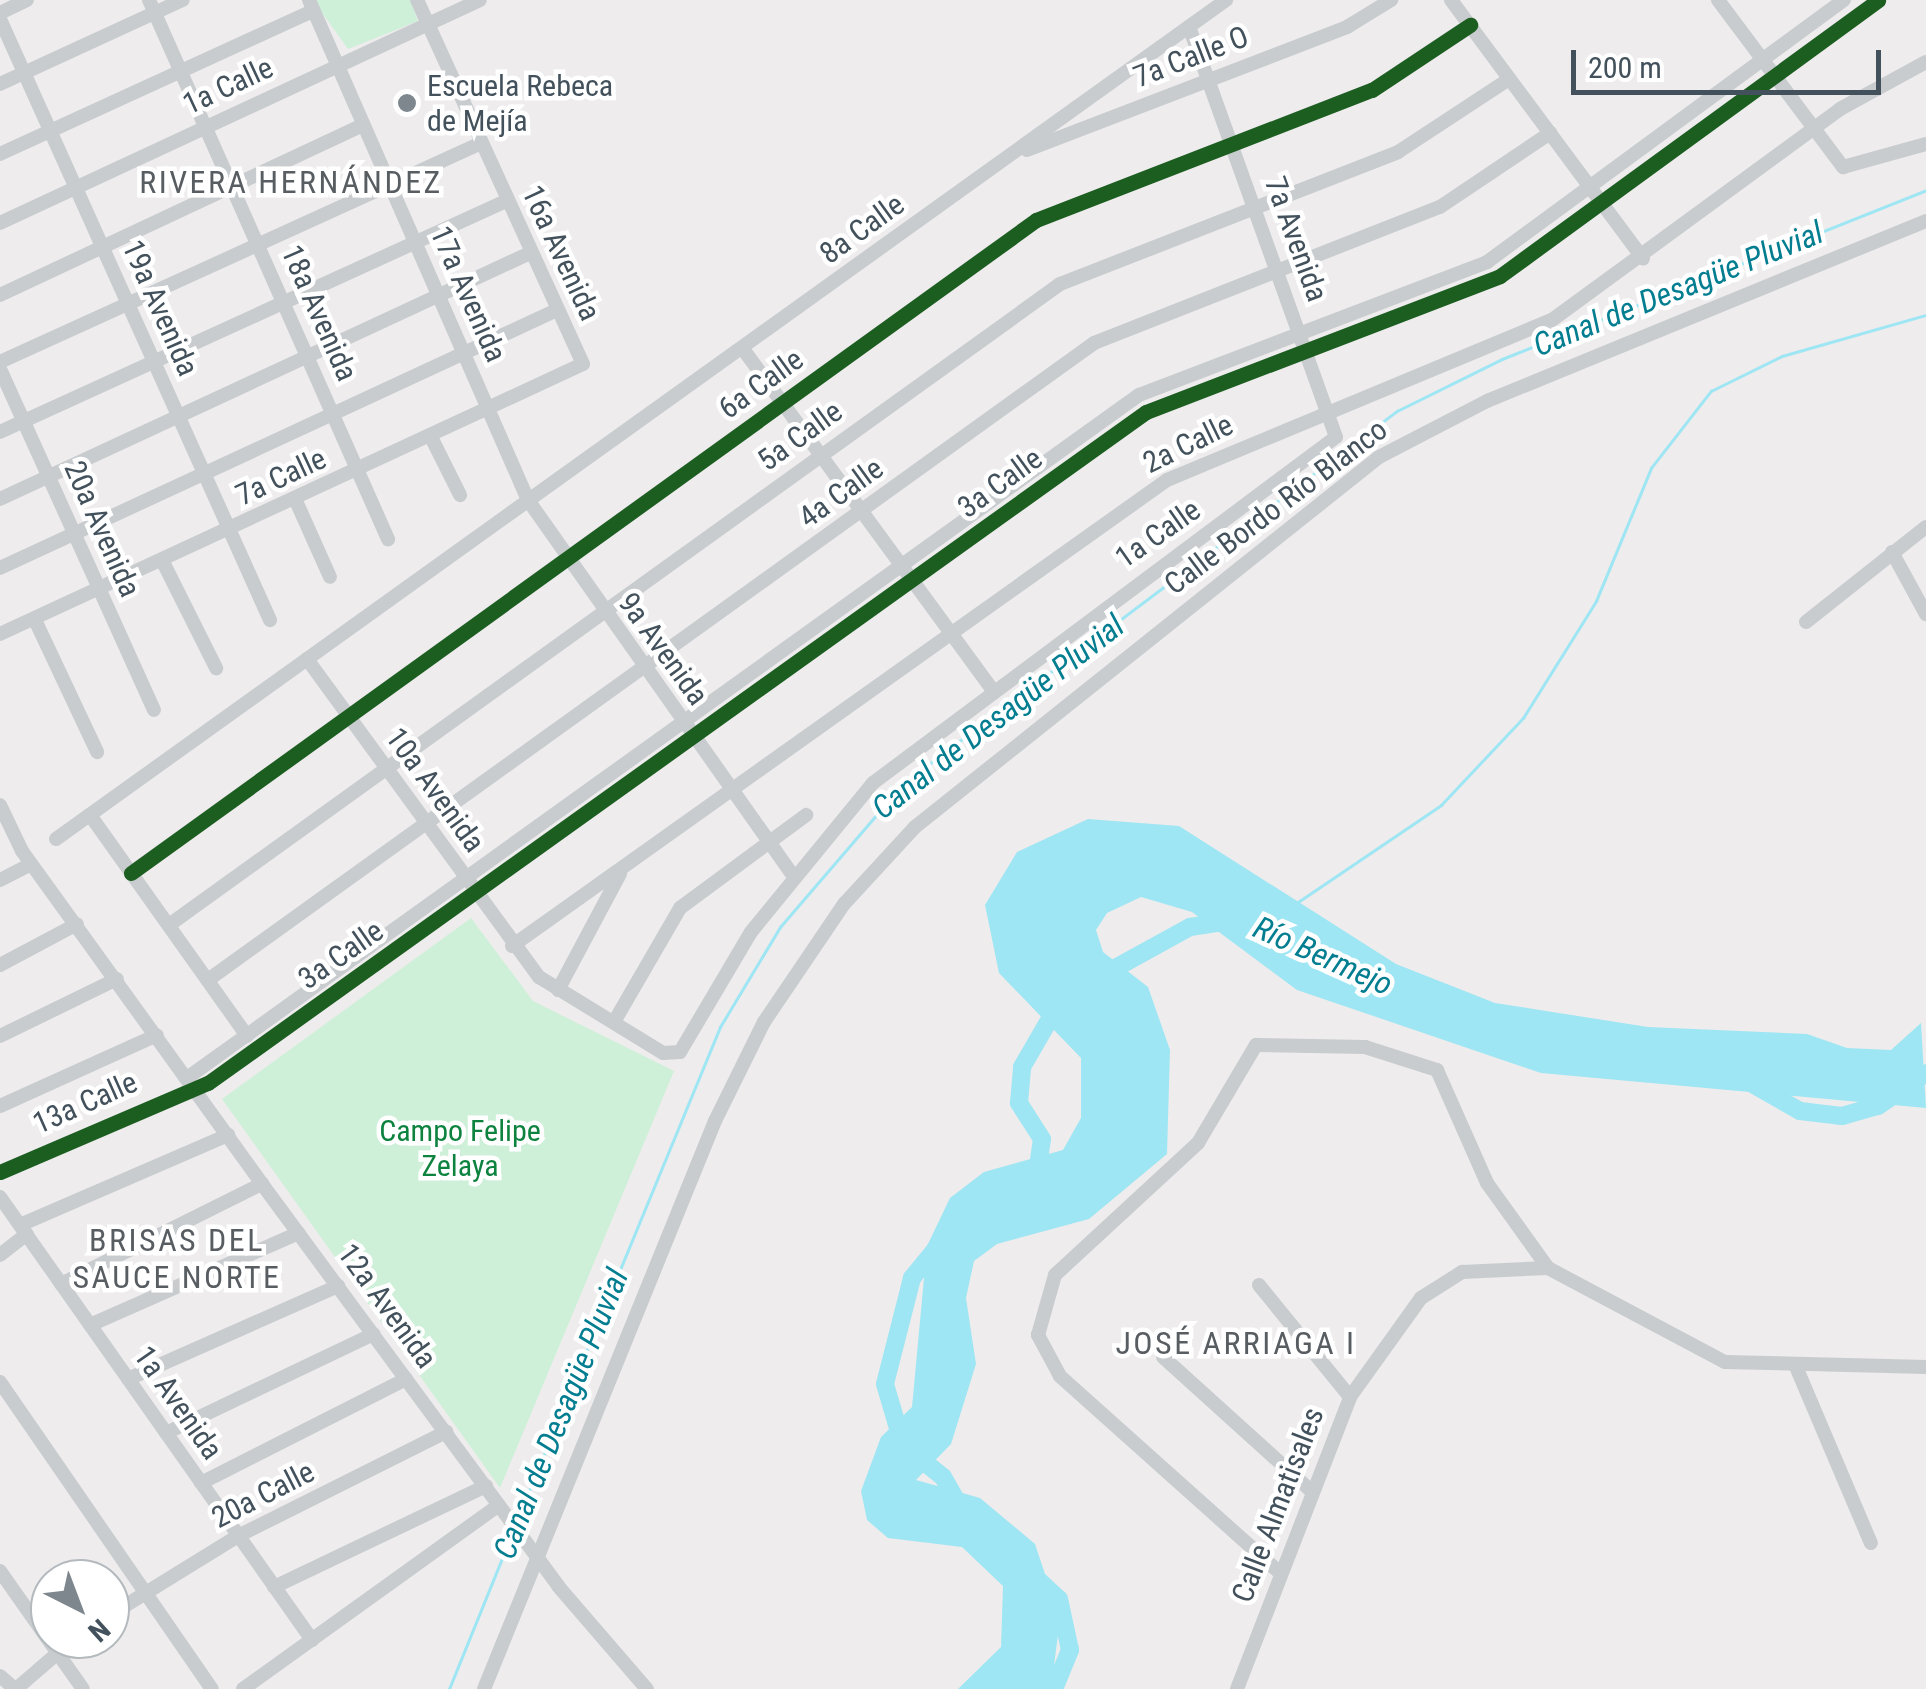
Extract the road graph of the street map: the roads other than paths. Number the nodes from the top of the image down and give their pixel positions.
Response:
1 (28, 0) edge
2 (183, 0) edge
3 (417, 0) edge
4 (480, 0) edge
5 (1226, 0) edge
6 (1391, 0) edge
7 (1452, 0) edge
8 (1718, 0) edge
9 (1844, 0) edge
10 (1878, 0) edge
11 (311, 5) edge
12 (152, 6) edge
13 (0, 16) edge
14 (426, 24) junction
15 (1470, 25) junction
16 (1189, 27) junction
17 (1762, 60) junction
18 (1926, 62) edge
19 (337, 64) junction
20 (181, 70) junction
21 (24, 73) junction
22 (1774, 76) junction
23 (1207, 79) junction
24 (1509, 79) junction
25 (0, 84) edge
26 (363, 124) junction
27 (207, 126) junction
28 (1812, 129) junction
29 (50, 131) junction
30 (1550, 132) junction
31 (479, 144) junction
32 (1232, 144) junction
33 (1926, 144) edge
34 (0, 154) edge
35 (1006, 159) junction
36 (390, 184) junction
37 (234, 186) junction
38 (1590, 188) junction
39 (76, 189) junction
40 (506, 201) junction
41 (1602, 203) junction
42 (1256, 206) junction
43 (1926, 221) edge
44 (0, 223) edge
45 (415, 242) junction
46 (258, 243) junction
47 (103, 248) junction
48 (530, 253) junction
49 (1643, 259) junction
50 (1278, 269) junction
51 (0, 295) edge
52 (438, 296) junction
53 (284, 302) junction
54 (128, 304) junction
55 (557, 310) junction
56 (1301, 334) junction
57 (743, 350) junction
58 (1306, 350) junction
59 (463, 352) junction
60 (308, 356) junction
61 (154, 362) junction
62 (583, 364) joint
63 (0, 366) edge
64 (783, 402) junction
65 (488, 410) junction
66 (333, 413) junction
67 (1331, 413) junction
68 (178, 416) junction
69 (24, 421) junction
70 (0, 432) edge
71 (431, 437) junction
72 (820, 455) junction
73 (358, 471) junction
74 (204, 474) junction
75 (48, 476) junction
76 (460, 495) dead end
77 (0, 499) edge
78 (528, 500) junction
79 (296, 501) junction
80 (862, 512) junction
81 (1926, 527) edge
82 (230, 531) junction
83 (74, 534) junction
84 (388, 539) dead end
85 (1892, 552) junction
86 (565, 558) junction
87 (163, 562) junction
88 (900, 566) junction
89 (0, 568) edge
90 (330, 577) dead end
91 (912, 580) junction
92 (100, 591) junction
93 (602, 611) junction
94 (1926, 614) edge
95 (35, 620) junction
96 (270, 620) dead end
97 (1806, 622) dead end
98 (0, 634) edge
99 (951, 634) junction
100 (306, 659) junction
101 (216, 668) dead end
102 (642, 668) junction
103 (990, 687) junction
104 (154, 710) dead end
105 (348, 715) junction
106 (682, 722) junction
107 (693, 736) junction
108 (97, 752) dead end
109 (386, 768) junction
110 (732, 791) junction
111 (0, 805) edge
112 (90, 815) junction
113 (806, 815) dead end
114 (425, 822) junction
115 (5, 831) edge
116 (56, 839) dead end
117 (769, 840) junction
118 (31, 864) junction
119 (623, 869) junction
120 (130, 873) junction
121 (793, 876) junction
122 (465, 879) junction
123 (0, 880) edge
124 (476, 894) junction
125 (76, 924) junction
126 (169, 925) junction
127 (512, 946) junction
128 (0, 965) edge
129 (116, 980) junction
130 (208, 980) junction
131 (558, 990) junction
132 (614, 1022) junction
133 (157, 1035) junction
134 (0, 1036) edge
135 (247, 1036) junction
136 (190, 1083) junction
137 (0, 1106) edge
138 (228, 1135) junction
139 (0, 1172) edge
140 (262, 1184) junction
141 (0, 1197) edge
142 (23, 1230) junction
143 (299, 1233) junction
144 (0, 1254) edge
145 (1548, 1268) junction
146 (61, 1284) junction
147 (1259, 1285) dead end
148 (338, 1286) junction
149 (90, 1325) junction
150 (374, 1334) junction
151 (1163, 1357) dead end
152 (1926, 1367) edge
153 (1797, 1368) junction
154 (128, 1379) junction
155 (406, 1379) junction
156 (0, 1382) edge
157 (1350, 1397) junction
158 (166, 1432) junction
159 (446, 1432) junction
160 (201, 1483) junction
161 (486, 1486) junction
162 (1310, 1489) junction
163 (499, 1505) junction
164 (238, 1536) junction
165 (1871, 1543) dead end
166 (538, 1556) junction
167 (0, 1571) edge
168 (1279, 1572) junction
169 (274, 1587) junction
170 (143, 1594) junction
171 (130, 1602) edge
172 (30, 1613) edge
173 (312, 1640) junction
174 (47, 1659) edge
175 (62, 1659) edge
176 (0, 1676) edge
177 (15, 1689) edge
178 (84, 1689) edge
179 (212, 1689) edge
180 (243, 1689) edge
181 (484, 1689) edge
182 (648, 1689) edge
183 (1238, 1689) edge

1 - 13 street
2 - 12 street
3 - 14 street, 16a Avenida
4 - 14 street, 1a Calle
5 - 16 street, 8a Calle
6 - 23 street, 7a Calle O
7 - 15 street
8 - 17 street
9 - 17 street, 3a Calle
10 - 22 street, 3a Calle
11 - 19 street, 17a Avenida
11 - 20 street
12 - 20 street, 18a Avenida
12 - 21 street
13 - 21 street, 19a Avenida
14 - 19 street, 1a Calle
14 - 31 street, 16a Avenida
15 - 24 street
15 - 32 street, 6a Calle
16 - 23 street, 7a Avenida
16 - 35 street, 8a Calle
17 - 22 street
17 - 38 street, 3a Calle
18 - 28 street, 2a Calle
19 - 26 street, 17a Avenida
19 - 27 street, 1a Calle
20 - 27 street, 18a Avenida
20 - 29 street
21 - 25 street
21 - 29 street, 19a Avenida
22 - 28 street
22 - 41 street, 3a Calle
23 - 32 street, 7a Avenida
23 - 35 street, 7a Calle O
24 - 30 street
24 - 42 street, 5a Calle
26 - 36 street, 17a Avenida
26 - 37 street
27 - 37 street, 18a Avenida
27 - 39 street, 1a Calle
28 - 33 street
28 - 49 street, 2a Calle
29 - 34 street
29 - 39 street, 19a Avenida
30 - 38 street
30 - 50 street, 4a Calle
31 - 36 street
31 - 40 street, 16a Avenida
32 - 42 street, 7a Avenida
32 - 64 street, 6a Calle
35 - 57 street, 8a Calle
36 - 45 street, 17a Avenida
36 - 46 street
37 - 46 street, 18a Avenida
37 - 47 street
38 - 41 street
38 - 56 street, 3a Calle
39 - 44 street, 1a Calle
39 - 47 street, 19a Avenida
40 - 45 street
40 - 48 street, 16a Avenida
41 - 49 street
41 - 58 street, 3a Calle
42 - 50 street, 7a Avenida
42 - 72 street, 5a Calle
43 - 166 street, Calle Bordo Río Blanco
45 - 52 street, 17a Avenida
45 - 53 street
46 - 53 street, 18a Avenida
46 - 54 street
47 - 51 street
47 - 54 street, 19a Avenida
48 - 52 street
48 - 55 street, 16a Avenida
49 - 67 street, 2a Calle
50 - 56 street, 7a Avenida
50 - 80 street, 4a Calle
52 - 59 street, 17a Avenida
52 - 60 street
53 - 60 street, 18a Avenida
53 - 61 street
54 - 61 street, 19a Avenida
54 - 63 street
55 - 59 street
55 - 62 street, 16a Avenida
56 - 58 street, 7a Avenida
56 - 88 street, 3a Calle
57 - 64 street
57 - 78 street, 8a Calle
58 - 67 street, 7a Avenida
58 - 91 street, 3a Calle
59 - 65 street, 17a Avenida
59 - 66 street
60 - 66 street, 18a Avenida
60 - 68 street
61 - 68 street, 19a Avenida
61 - 69 street
62 - 65 street, 7a Calle
63 - 69 street, 20a Avenida
64 - 72 street
64 - 86 street, 6a Calle
65 - 71 street, 7a Calle
65 - 78 street, 17a Avenida
66 - 73 street, 18a Avenida
66 - 74 street
67 - 99 street, 2a Calle
67 - 103 street, 1a Calle
68 - 74 street, 19a Avenida
68 - 75 street
69 - 70 street
69 - 75 street, 20a Avenida
71 - 73 street, 7a Calle
71 - 76 street
72 - 80 street
72 - 93 street, 5a Calle
73 - 79 street, 7a Calle
73 - 84 street, 18a Avenida
74 - 82 street, 19a Avenida
74 - 83 street
75 - 77 street
75 - 83 street, 20a Avenida
78 - 86 street, 9a Avenida
78 - 100 street, 8a Calle
79 - 82 street, 7a Calle
79 - 90 street
80 - 88 street
80 - 102 street, 4a Calle
81 - 85 street
82 - 87 street, 7a Calle
82 - 96 street, 19a Avenida
83 - 89 street
83 - 92 street, 20a Avenida
85 - 94 street
85 - 97 street
86 - 93 street, 9a Avenida
86 - 105 street, 6a Calle
87 - 92 street, 7a Calle
87 - 101 street
88 - 91 street
88 - 106 street, 3a Calle
91 - 99 street
91 - 107 street, 3a Calle
92 - 95 street, 7a Calle
92 - 104 street, 20a Avenida
93 - 102 street, 9a Avenida
93 - 109 street, 5a Calle
95 - 98 street, 7a Calle
95 - 108 street
99 - 103 street
99 - 110 street, 2a Calle
100 - 105 street, 10a Avenida
100 - 112 street, 8a Calle
102 - 106 street, 9a Avenida
102 - 114 street, 4a Calle
103 - 121 street
105 - 109 street, 10a Avenida
105 - 120 street, 6a Calle
106 - 107 street, 9a Avenida
106 - 122 street, 3a Calle
107 - 110 street, 9a Avenida
107 - 124 street, 3a Calle
109 - 114 street, 10a Avenida
109 - 126 street, 5a Calle
110 - 117 street, 9a Avenida
110 - 119 street, 2a Calle
111 - 115 street, 12a Avenida
112 - 116 street, 8a Calle
112 - 120 street
113 - 117 street
114 - 122 street, 10a Avenida
114 - 130 street, 4a Calle
115 - 118 street, 12a Avenida
117 - 121 street, 9a Avenida
117 - 132 street
118 - 123 street
118 - 125 street, 12a Avenida
119 - 127 street, 2a Calle
119 - 131 street
120 - 126 street
121 - 132 street, 10a Avenida
122 - 124 street, 10a Avenida
122 - 135 street, 3a Calle
124 - 127 street, 10a Avenida
124 - 136 street, 3a Calle
125 - 128 street
125 - 129 street, 12a Avenida
126 - 130 street
127 - 131 street, 10a Avenida
129 - 133 street, 12a Avenida
129 - 134 street
130 - 135 street
131 - 132 street, 10a Avenida
133 - 136 street, 12a Avenida
133 - 137 street
135 - 136 street, 3a Calle
136 - 138 street, 12a Avenida
136 - 139 street, 13a Calle
138 - 140 street, 12a Avenida
138 - 142 street
140 - 143 street, 12a Avenida
140 - 146 street
141 - 142 street, 1a Avenida
142 - 144 street
142 - 146 street, 1a Avenida
143 - 148 street, 12a Avenida
143 - 149 street
145 - 153 street
145 - 157 street, Calle Almatisales
145 - 168 street
146 - 149 street, 1a Avenida
147 - 157 street
148 - 150 street, 12a Avenida
148 - 154 street
149 - 154 street, 1a Avenida
150 - 155 street, 12a Avenida
150 - 158 street
151 - 162 street
152 - 153 street
153 - 165 street
154 - 158 street, 1a Avenida
155 - 159 street, 12a Avenida
155 - 160 street
156 - 170 street
157 - 162 street, Calle Almatisales
158 - 160 street, 1a Avenida
159 - 161 street, 12a Avenida
159 - 164 street, 20a Calle
160 - 164 street, 1a Avenida
161 - 163 street, 12a Avenida
161 - 169 street
162 - 168 street, Calle Almatisales
163 - 166 street, 12a Avenida
163 - 173 street
164 - 169 street, 1a Avenida
164 - 170 street, 20a Calle
166 - 181 street, Calle Bordo Río Blanco
166 - 182 street, 12a Avenida
167 - 172 street
168 - 183 street, Calle Almatisales
169 - 173 street, 1a Avenida
170 - 171 street, 20a Calle
170 - 179 street
173 - 180 street
174 - 177 street
175 - 178 street
176 - 177 street

